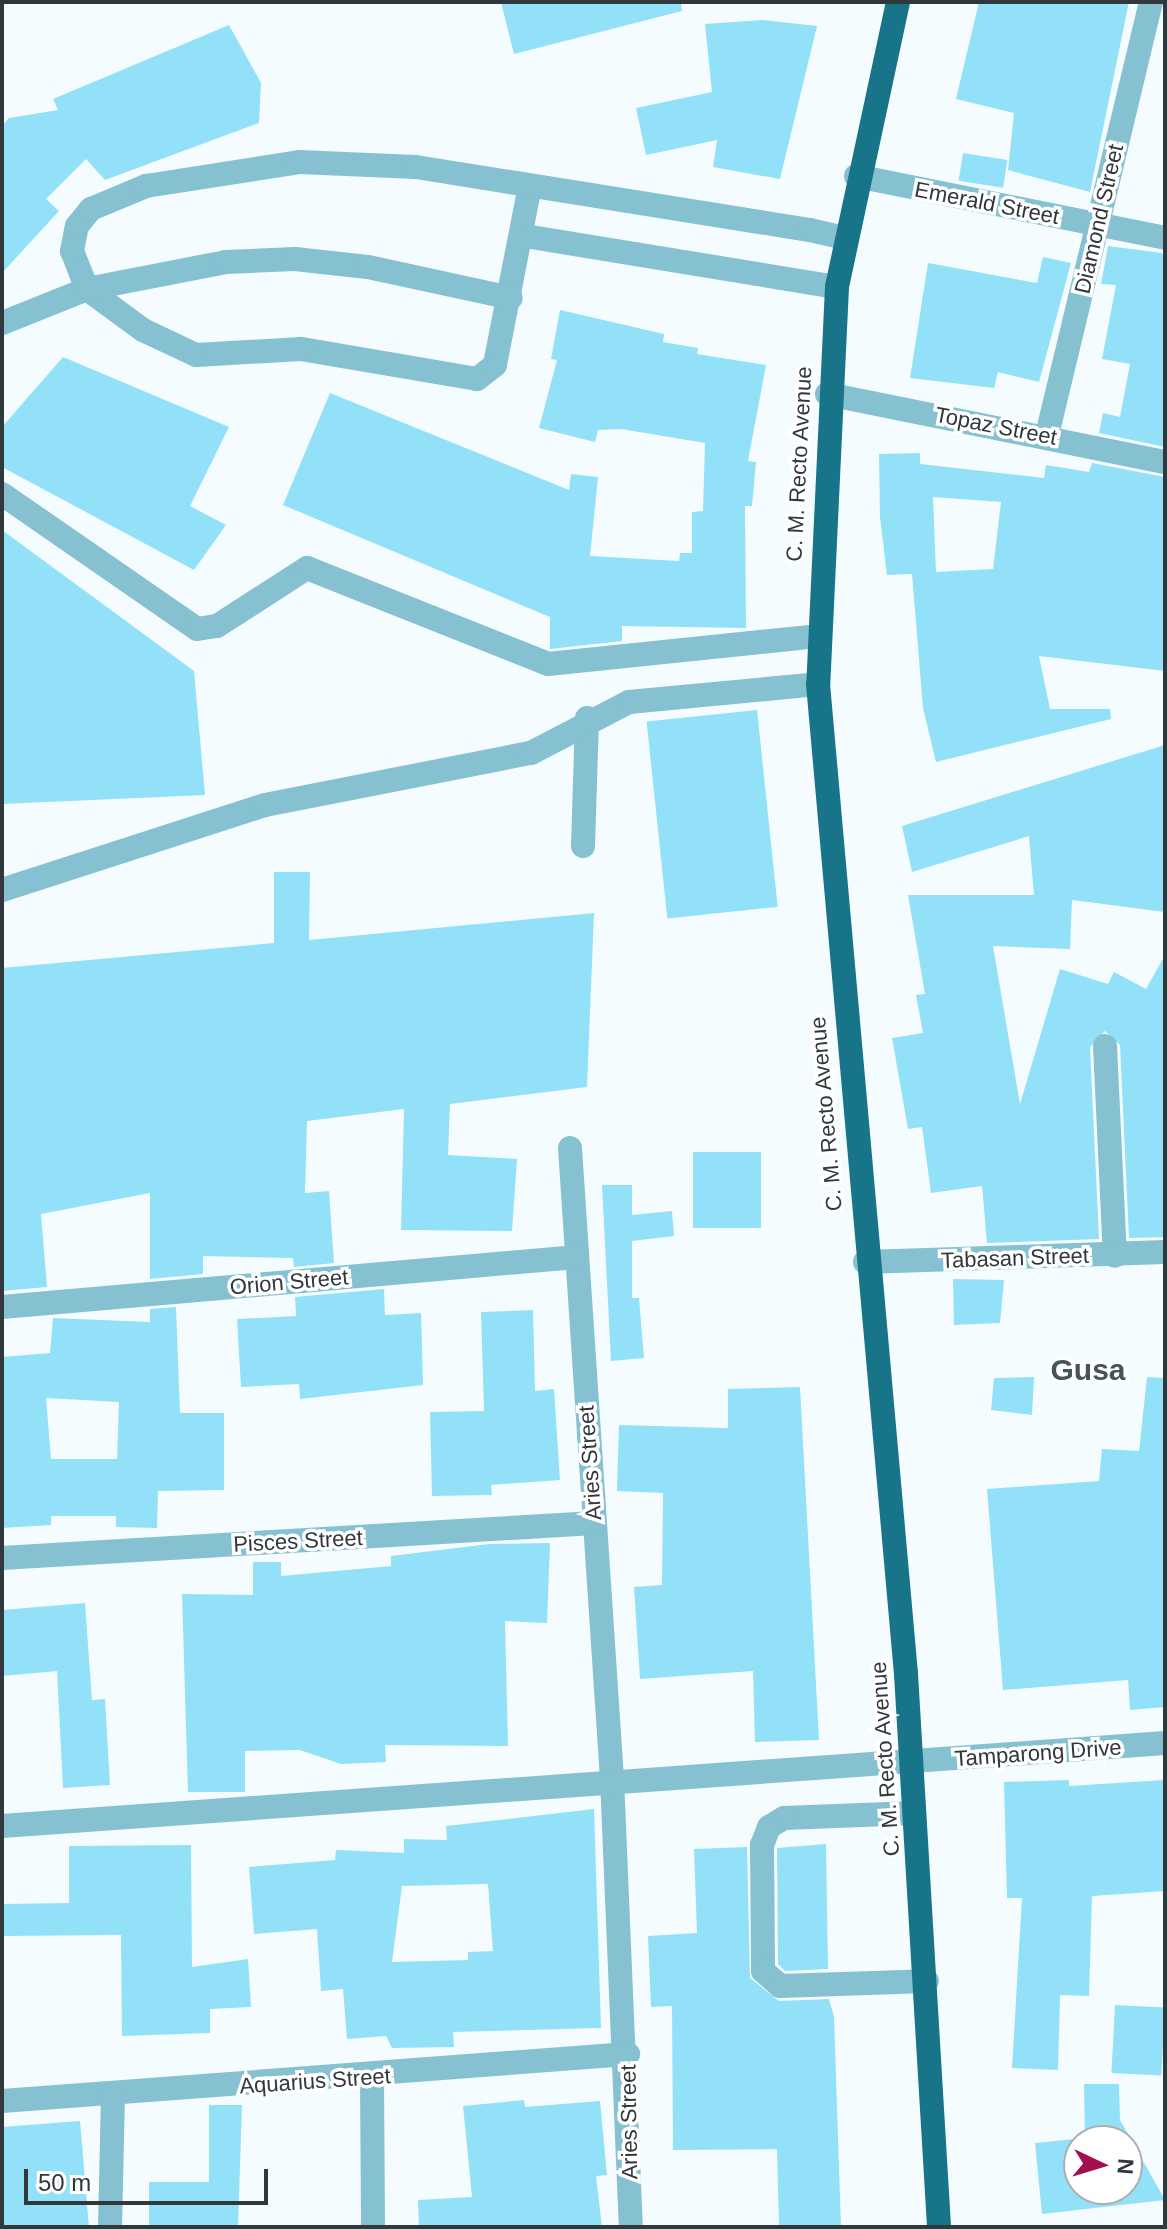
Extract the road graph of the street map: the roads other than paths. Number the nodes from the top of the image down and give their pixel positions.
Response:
1 (898, 2) edge
2 (1151, 2) edge
3 (856, 176) junction
4 (530, 186) junction
5 (1098, 225) junction
6 (525, 236) junction
7 (844, 238) junction
8 (1165, 238) edge
9 (837, 287) junction
10 (87, 289) junction
11 (511, 298) junction
12 (2, 323) edge
13 (827, 394) junction
14 (1047, 435) junction
15 (1165, 462) edge
16 (2, 494) edge
17 (818, 636) junction
18 (818, 684) junction
19 (587, 718) junction
20 (583, 846) dead end
21 (2, 890) edge
22 (1105, 1046) dead end
23 (570, 1148) dead end
24 (1165, 1252) edge
25 (1115, 1256) junction
26 (577, 1257) junction
27 (865, 1262) junction
28 (2, 1307) edge
29 (594, 1523) junction
30 (2, 1558) edge
31 (1165, 1743) edge
32 (911, 1763) junction
33 (612, 1778) junction
34 (914, 1813) junction
35 (2, 1826) edge
36 (927, 1981) junction
37 (628, 2054) junction
38 (372, 2078) junction
39 (113, 2094) junction
40 (2, 2101) edge
41 (110, 2227) edge
42 (373, 2227) edge
43 (631, 2227) edge
44 (939, 2227) edge

1 - 3 highway, C. M. Recto Avenue
2 - 5 street, Diamond Street
3 - 5 street, Emerald Street
3 - 7 highway, C. M. Recto Avenue
4 - 6 street
4 - 7 street
4 - 10 street
5 - 8 street, Emerald Street
5 - 14 street, Diamond Street
6 - 9 street
6 - 11 street
7 - 9 highway, C. M. Recto Avenue
9 - 13 highway, C. M. Recto Avenue
10 - 11 street
10 - 11 street
10 - 12 street
13 - 14 street, Topaz Street
13 - 17 highway, C. M. Recto Avenue
14 - 15 street, Topaz Street
16 - 17 street
17 - 18 highway, C. M. Recto Avenue
18 - 19 street
18 - 27 highway, C. M. Recto Avenue
19 - 20 street
19 - 21 street
22 - 25 street
23 - 26 street, Aries Street
24 - 25 street, Tabasan Street
25 - 27 street, Tabasan Street
26 - 28 street, Orion Street
26 - 29 street, Aries Street
27 - 32 highway, C. M. Recto Avenue
29 - 30 street, Pisces Street
29 - 33 street, Aries Street
31 - 32 street, Tamparong Drive
32 - 33 street
32 - 34 highway, C. M. Recto Avenue
33 - 35 street
33 - 37 street, Aries Street
34 - 36 highway, C. M. Recto Avenue
34 - 36 street
36 - 44 highway, C. M. Recto Avenue
37 - 38 street, Aquarius Street
37 - 43 street, Aries Street
38 - 39 street, Aquarius Street
38 - 42 street
39 - 40 street, Aquarius Street
39 - 41 street

